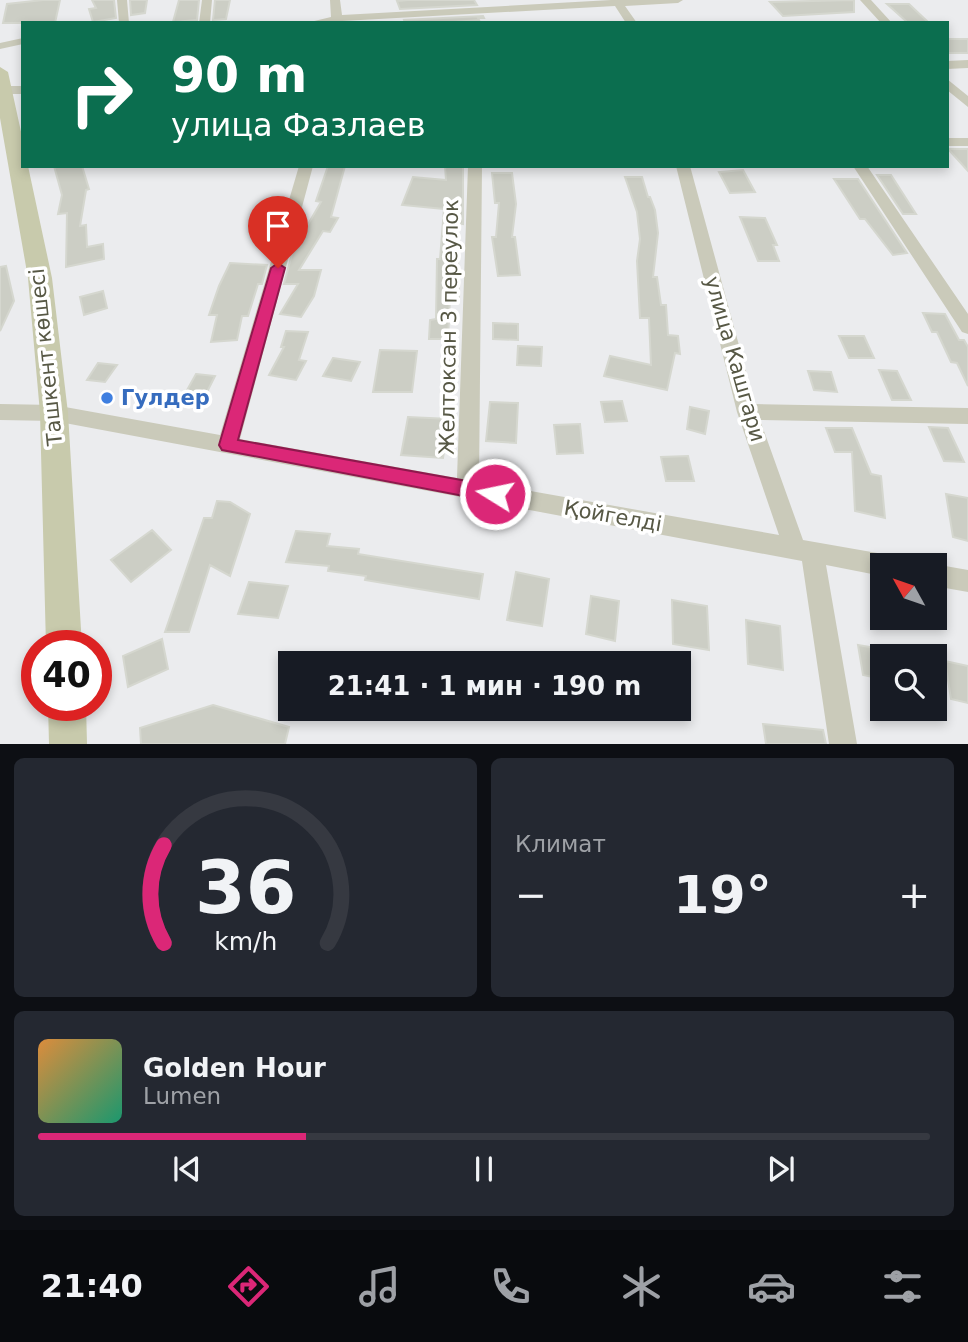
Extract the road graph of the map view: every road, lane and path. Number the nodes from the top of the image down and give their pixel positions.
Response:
1 (122, 0) edge
2 (207, 0) edge
3 (335, 0) edge
4 (678, 0) edge
5 (865, 0) edge
6 (617, 2) edge
7 (483, 5) edge
8 (124, 21) edge
9 (204, 21) edge
10 (337, 21) edge
11 (631, 21) edge
12 (885, 21) edge
13 (21, 41) edge
14 (0, 46) edge
15 (968, 64) edge
16 (949, 65) edge
17 (949, 85) edge
18 (7, 86) edge
19 (968, 103) edge
20 (949, 142) edge
21 (968, 142) edge
22 (21, 167) edge
23 (21, 168) edge
24 (305, 168) edge
25 (475, 168) edge
26 (684, 168) edge
27 (861, 168) edge
28 (968, 328) edge
29 (0, 412) edge
30 (747, 412) junction
31 (54, 413) junction
32 (968, 416) edge
33 (228, 445) junction
34 (468, 489) junction
35 (803, 550) junction
36 (870, 563) edge
37 (947, 577) edge
38 (968, 581) edge
39 (63, 630) edge
40 (67, 721) edge
41 (68, 744) edge
42 (843, 744) edge

1 - 8 street
2 - 9 street
3 - 10 street
4 - 6 street
5 - 12 street
6 - 7 street
6 - 11 street
7 - 10 street
13 - 14 street
15 - 16 street
17 - 19 street
18 - 22 main road, Ташкент көшесі
20 - 21 street
23 - 31 main road, Ташкент көшесі
24 - 33 street
25 - 34 street, Желтоксан 3 переулок
26 - 30 street, улица Кашгари
27 - 28 street
29 - 31 street, Қойгелді
30 - 32 street
30 - 35 street, улица Кашгари
31 - 33 street, Қойгелді
31 - 39 main road, Ташкент көшесі
33 - 34 street, Қойгелді
34 - 35 street, Қойгелді
35 - 36 street, Қойгелді
35 - 42 street, улица Кашгари
37 - 38 street
40 - 41 main road

